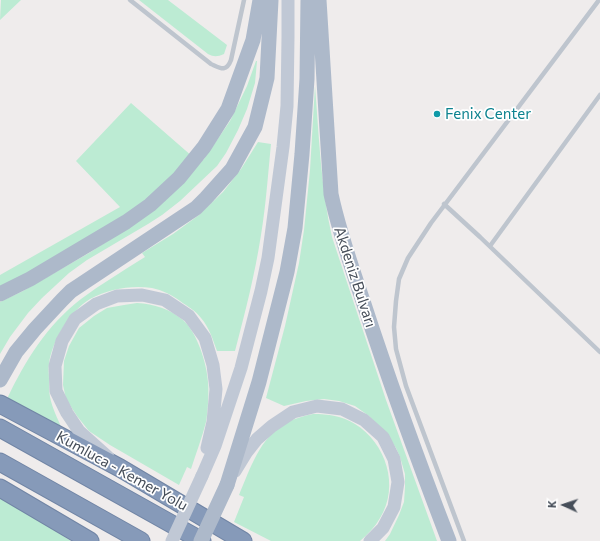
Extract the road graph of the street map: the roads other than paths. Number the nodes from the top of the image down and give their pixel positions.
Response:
1 (130, 0) edge
2 (244, 0) edge
3 (260, 0) edge
4 (271, 0) edge
5 (288, 0) edge
6 (308, 0) edge
7 (319, 0) edge
8 (599, 0) edge
9 (600, 96) edge
10 (444, 204) junction
11 (490, 246) junction
12 (0, 294) edge
13 (600, 352) edge
14 (0, 380) edge
15 (0, 404) edge
16 (0, 428) edge
17 (0, 462) edge
18 (120, 468) junction
19 (202, 476) junction
20 (226, 485) junction
21 (0, 488) edge
22 (90, 541) edge
23 (140, 541) edge
24 (172, 541) edge
25 (201, 541) edge
26 (243, 541) edge
27 (370, 541) edge
28 (449, 541) edge
29 (464, 541) edge

1 - 2 lane
3 - 12 main road
4 - 14 main road
5 - 19 street
6 - 20 main road
7 - 28 main road, Akdeniz Bulvarı
8 - 10 lane
9 - 11 lane
10 - 11 lane
10 - 29 lane
11 - 13 lane
15 - 18 highway, Kumluca - Kemer Yolu
16 - 25 highway, Kumluca - Kemer Yolu
17 - 23 highway
18 - 19 street
18 - 26 highway, Kumluca - Kemer Yolu
19 - 24 street, bridge
20 - 25 main road, bridge
20 - 27 street
21 - 22 highway

